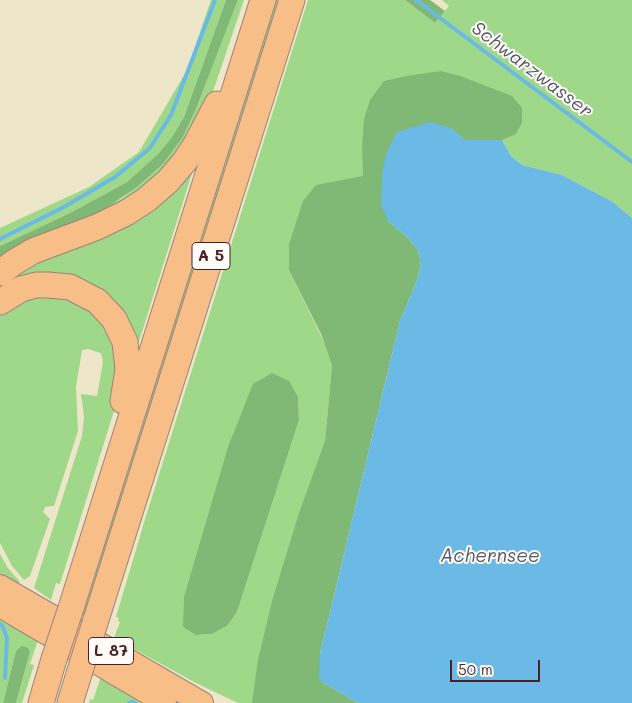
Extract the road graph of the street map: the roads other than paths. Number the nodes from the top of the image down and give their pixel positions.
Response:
1 (263, 0) edge
2 (292, 0) edge
3 (251, 37) junction
4 (0, 273) edge
5 (0, 302) edge
6 (110, 483) junction
7 (0, 586) edge
8 (0, 606) edge
9 (40, 703) edge
10 (70, 703) edge
11 (165, 703) edge
12 (202, 703) edge

1 - 3 highway, A 5
2 - 10 highway, A 5, bridge
3 - 4 highway
3 - 6 highway, A 5
5 - 6 highway
6 - 9 highway, A 5, bridge
7 - 12 main road, L 87
8 - 11 main road, L 87

